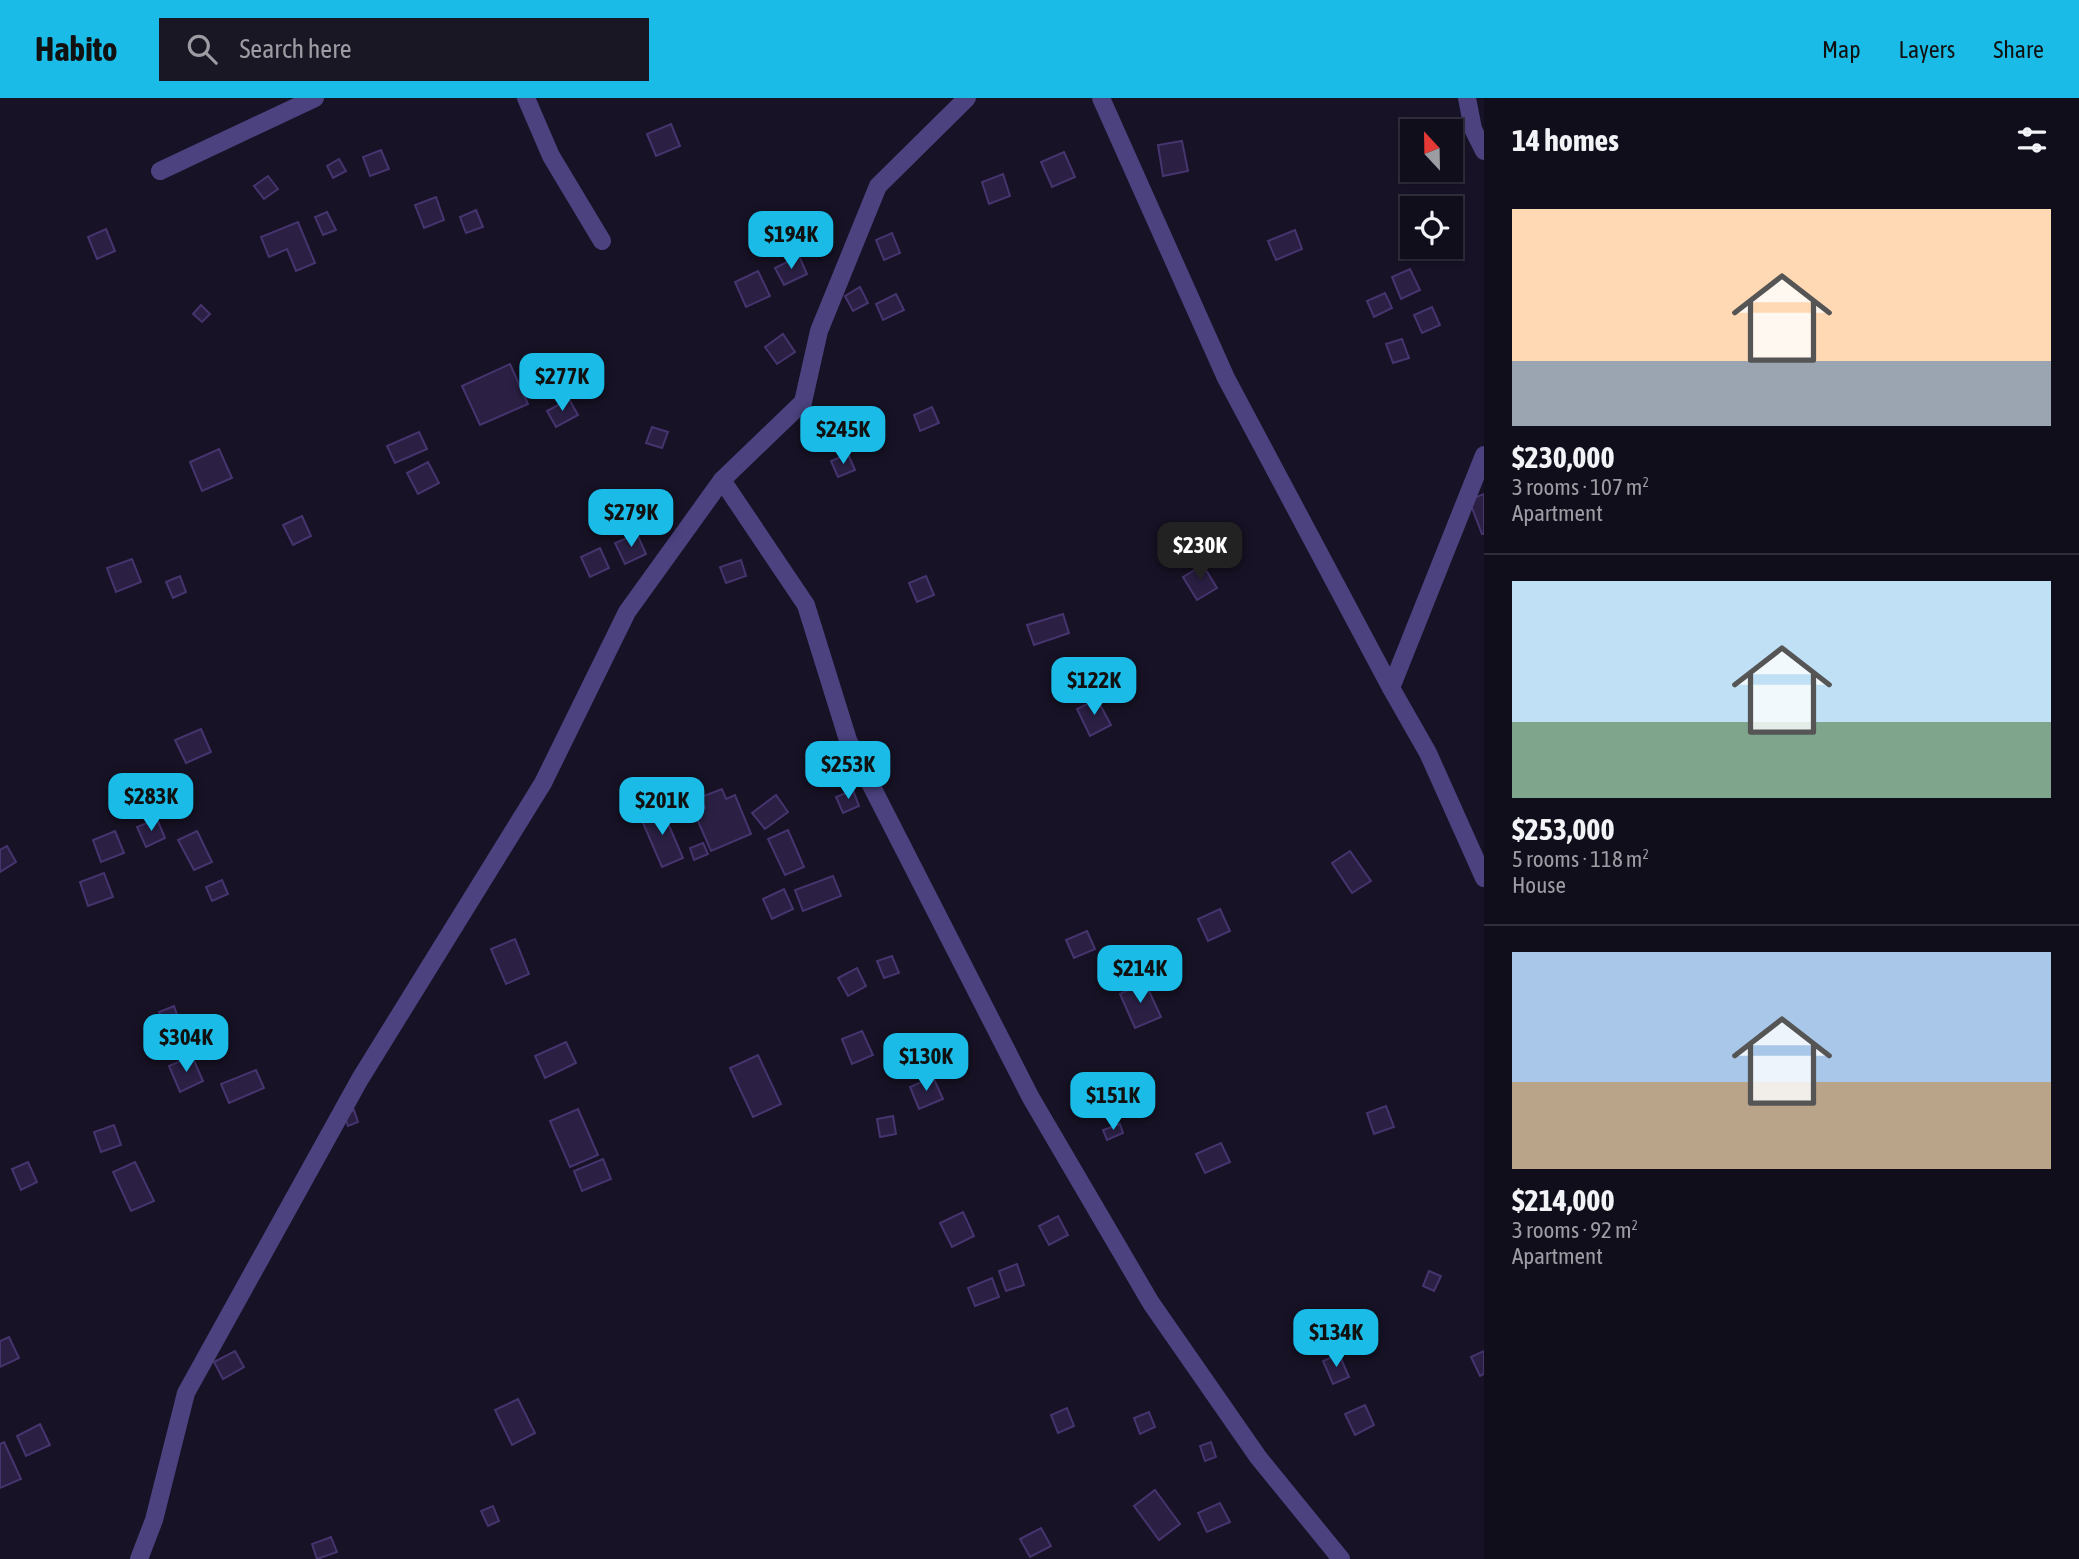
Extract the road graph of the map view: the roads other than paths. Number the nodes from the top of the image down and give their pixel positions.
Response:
1 (315, 98) edge
2 (526, 98) edge
3 (967, 98) edge
4 (1101, 98) edge
5 (1467, 98) edge
6 (1484, 151) edge
7 (160, 171) dead end
8 (602, 241) dead end
9 (1484, 455) edge
10 (722, 480) junction
11 (1391, 688) junction
12 (1484, 878) edge
13 (139, 1559) edge
14 (1341, 1559) edge

1 - 7 street
2 - 8 street
3 - 10 street
4 - 11 street
5 - 6 street
9 - 11 street
10 - 13 street
10 - 14 street
11 - 12 street

